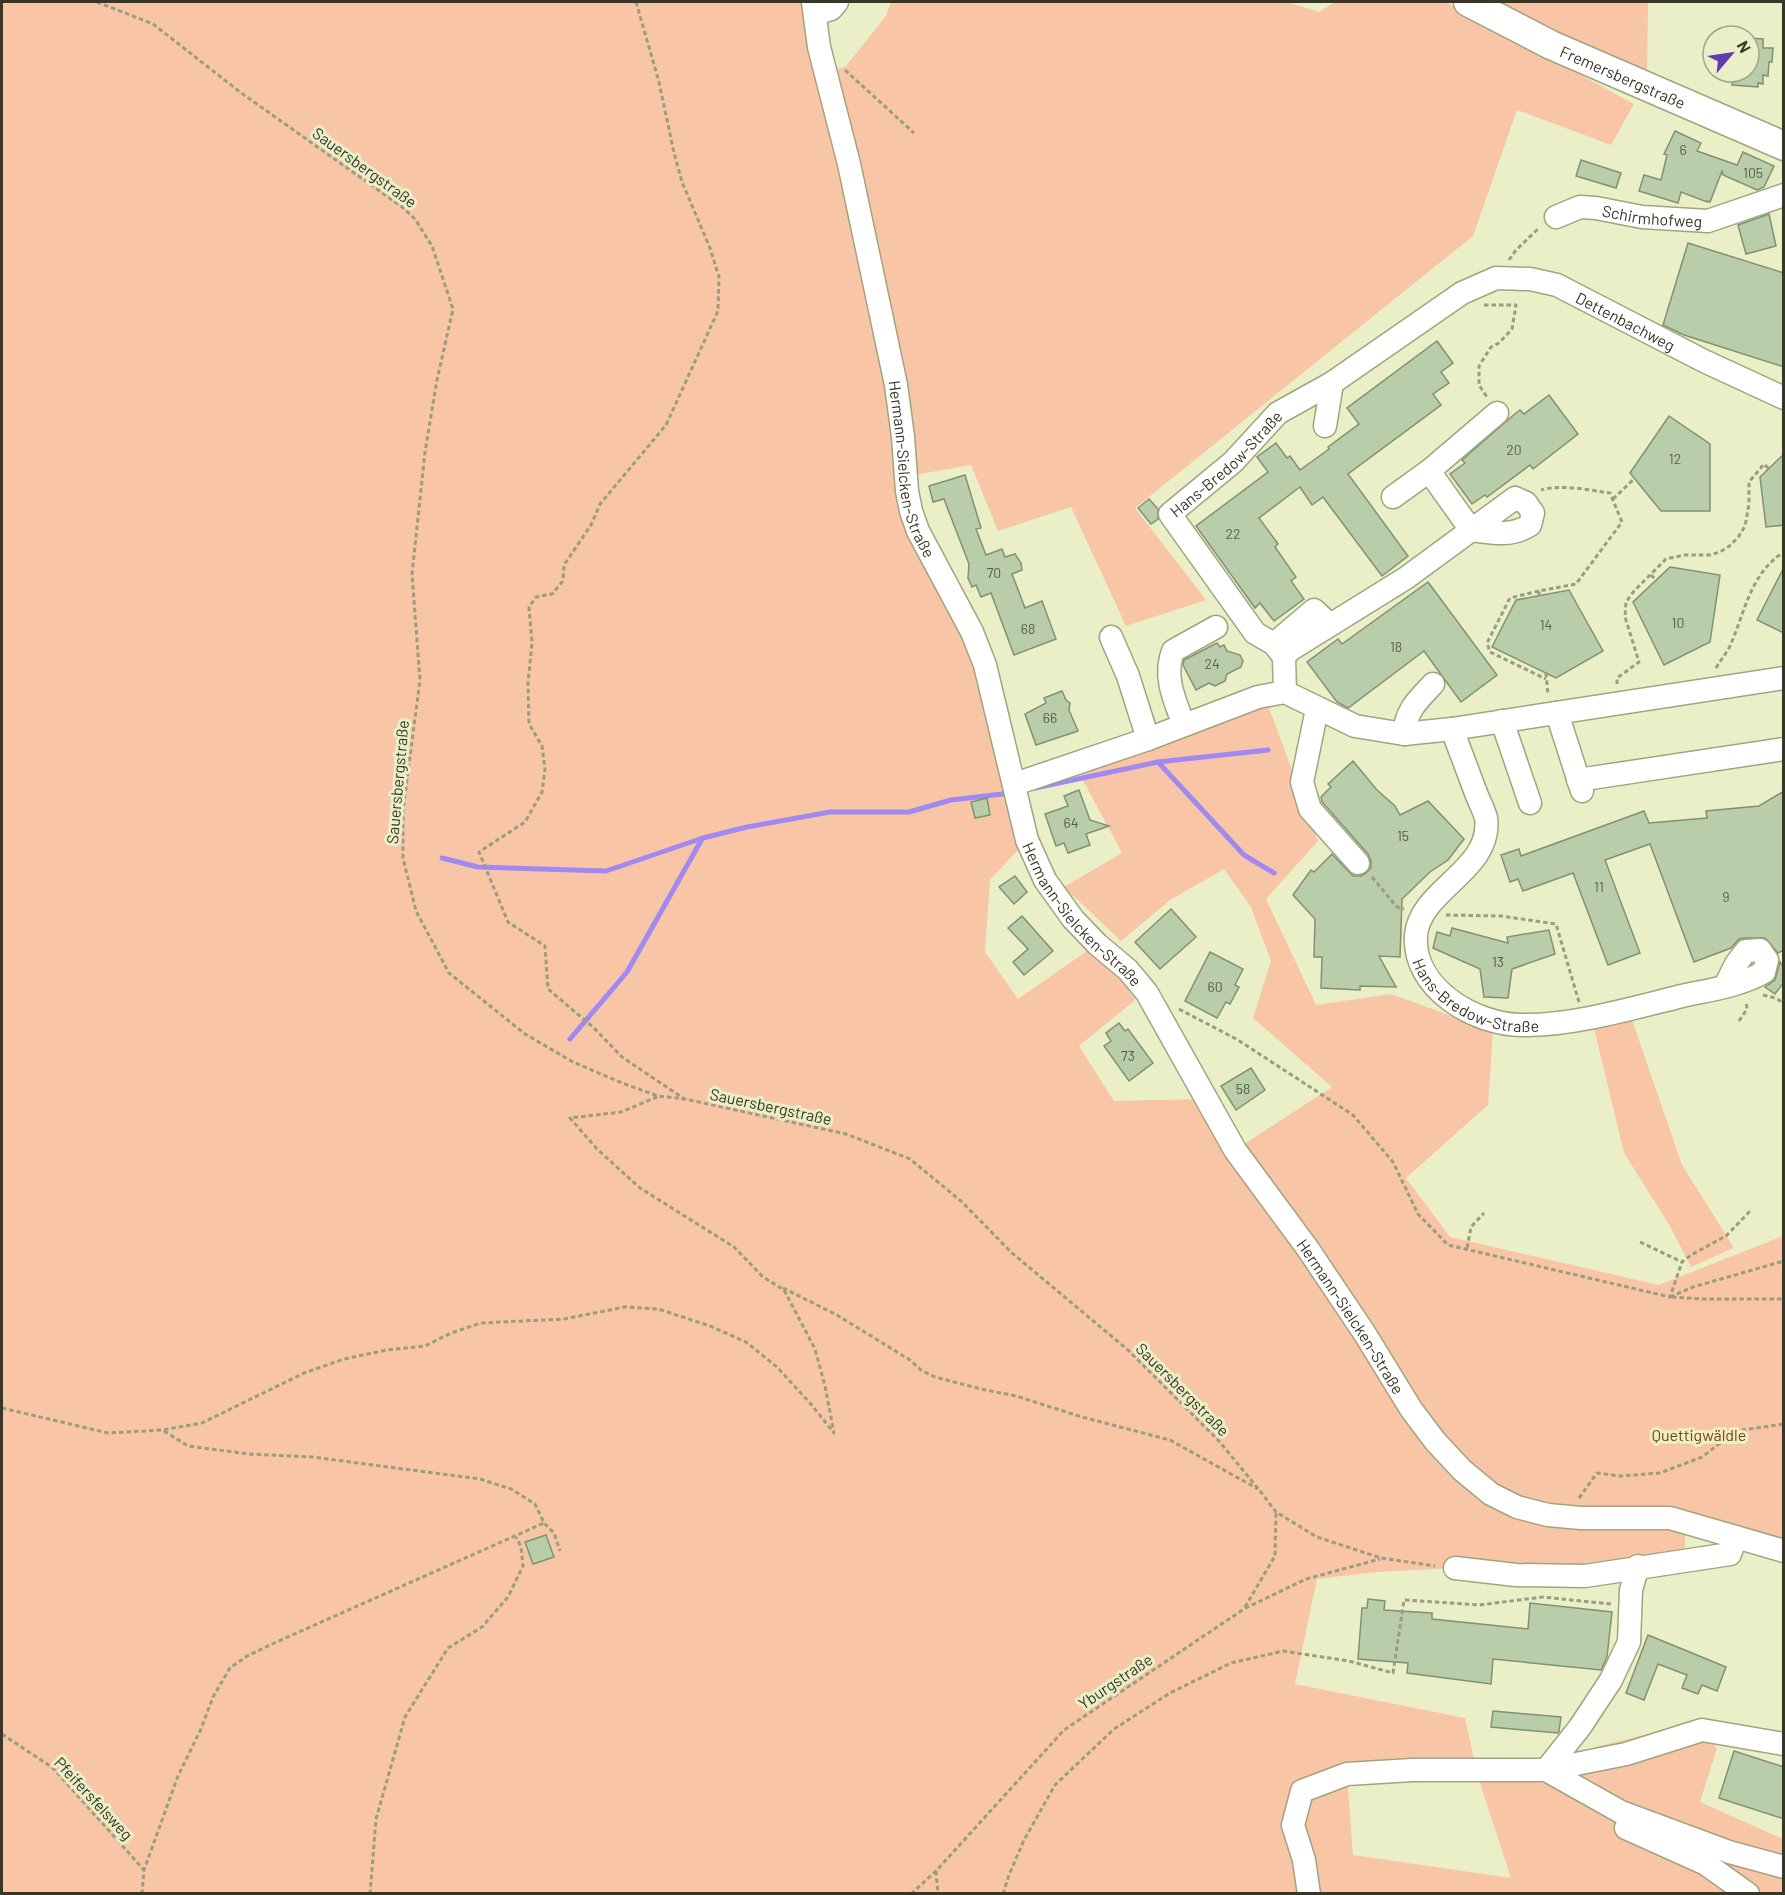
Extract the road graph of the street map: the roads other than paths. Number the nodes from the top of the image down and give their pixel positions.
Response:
1 (837, 2) edge
2 (1467, 2) edge
3 (814, 8) edge
4 (1784, 146) edge
5 (1784, 195) edge
6 (1556, 217) road end
7 (1471, 299) joint
8 (1332, 383) junction
9 (1784, 398) edge
10 (1497, 413) dead end
11 (1325, 426) dead end
12 (1429, 471) junction
13 (1393, 497) dead end
14 (1471, 530) junction
15 (1216, 627) dead end
16 (1111, 637) dead end
17 (1279, 651) junction
18 (1784, 678) edge
19 (1433, 684) dead end
20 (1285, 692) junction
21 (1317, 710) junction
22 (1557, 713) junction
23 (1502, 720) junction
24 (1184, 725) junction
25 (1452, 729) junction
26 (1404, 734) junction
27 (1148, 739) junction
28 (1784, 749) edge
29 (1016, 791) junction
30 (1530, 803) dead end
31 (1365, 870) road end
32 (1725, 986) dead end
33 (1736, 1537) junction
34 (1784, 1551) edge
35 (1638, 1566) junction
36 (1455, 1568) road end
37 (1784, 1744) edge
38 (1546, 1770) junction
39 (1784, 1867) edge
40 (1309, 1893) edge
41 (1748, 1893) edge

1 - 3 street
2 - 4 main road, Fremersbergstraße
3 - 29 street, Hermann-Sielcken-Straße
5 - 6 street, Schirmhofweg
7 - 8 street, Hans-Bredow-Straße
7 - 9 street, Dettenbachweg
8 - 11 street
8 - 17 street, Hans-Bredow-Straße
10 - 12 street
12 - 13 street
12 - 14 street
14 - 14 street
14 - 17 street
15 - 24 street
16 - 27 street
17 - 20 street
18 - 22 street
19 - 26 street
20 - 21 street
20 - 24 street
21 - 26 street
21 - 31 street
22 - 23 street
22 - 28 street
23 - 25 street
23 - 30 street
24 - 27 street
25 - 26 street
25 - 32 street, Hans-Bredow-Straße
27 - 29 street
29 - 33 street, Hermann-Sielcken-Straße
33 - 34 street, Hermann-Sielcken-Straße
33 - 35 street
35 - 36 street
35 - 38 street
37 - 38 street
38 - 39 street
38 - 40 street
38 - 41 street

